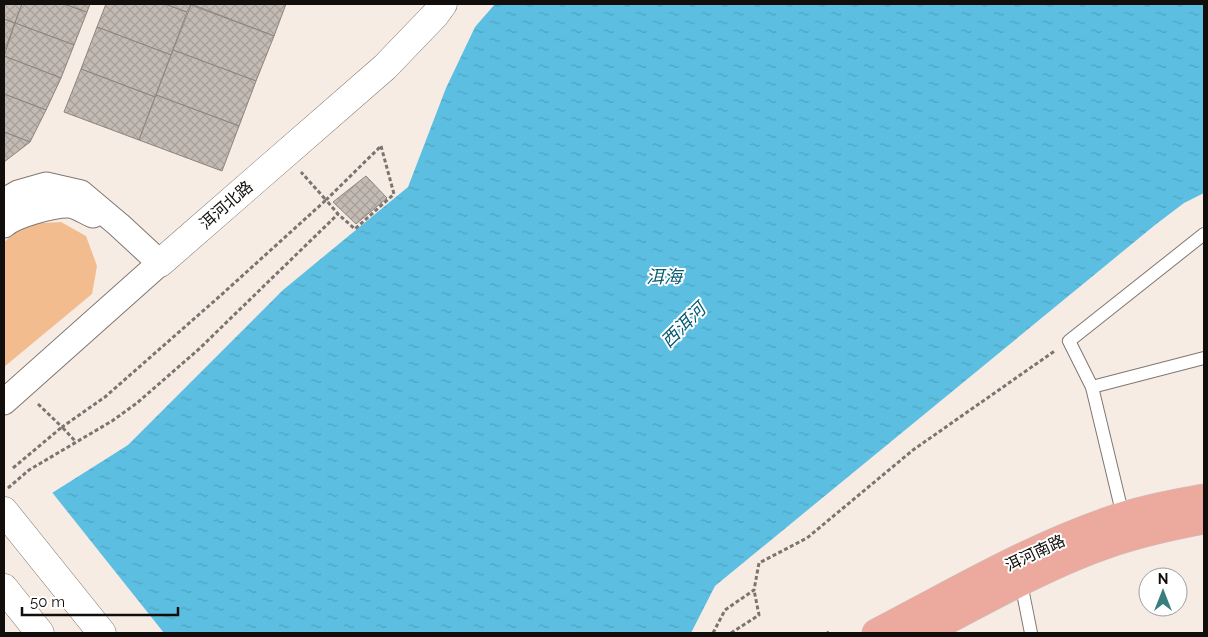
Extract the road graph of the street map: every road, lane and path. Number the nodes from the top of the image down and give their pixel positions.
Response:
1 (443, 4) edge
2 (300, 170) dead end
3 (326, 200) junction
4 (4, 201) edge
5 (338, 214) junction
6 (4, 225) edge
7 (119, 225) junction
8 (1204, 234) edge
9 (160, 263) junction
10 (1069, 341) junction
11 (1204, 358) edge
12 (1092, 387) junction
13 (4, 402) edge
14 (38, 404) dead end
15 (62, 427) junction
16 (76, 442) junction
17 (13, 468) dead end
18 (4, 492) edge
19 (1204, 498) edge
20 (4, 511) edge
21 (1122, 516) junction
22 (1204, 520) edge
23 (1021, 583) junction
24 (4, 588) edge
25 (754, 590) junction
26 (40, 633) edge
27 (102, 633) edge
28 (713, 633) edge
29 (731, 633) edge
30 (876, 633) edge
31 (923, 633) edge
32 (1031, 633) edge

1 - 9 street, 洱河北路
2 - 3 path
3 - 5 path
3 - 5 path
3 - 15 path
4 - 7 street
5 - 16 path
6 - 7 street
7 - 9 street
8 - 10 lane
9 - 13 street, 洱河北路
10 - 12 lane
10 - 25 path
11 - 12 lane
12 - 21 lane
14 - 15 path
15 - 16 path
15 - 17 path
16 - 18 path
19 - 21 main road, 洱河南路
20 - 27 street
21 - 30 main road, 洱河南路
22 - 23 main road, 洱河南路
23 - 31 main road, 洱河南路
23 - 32 lane
24 - 26 street
25 - 28 path
25 - 29 path

